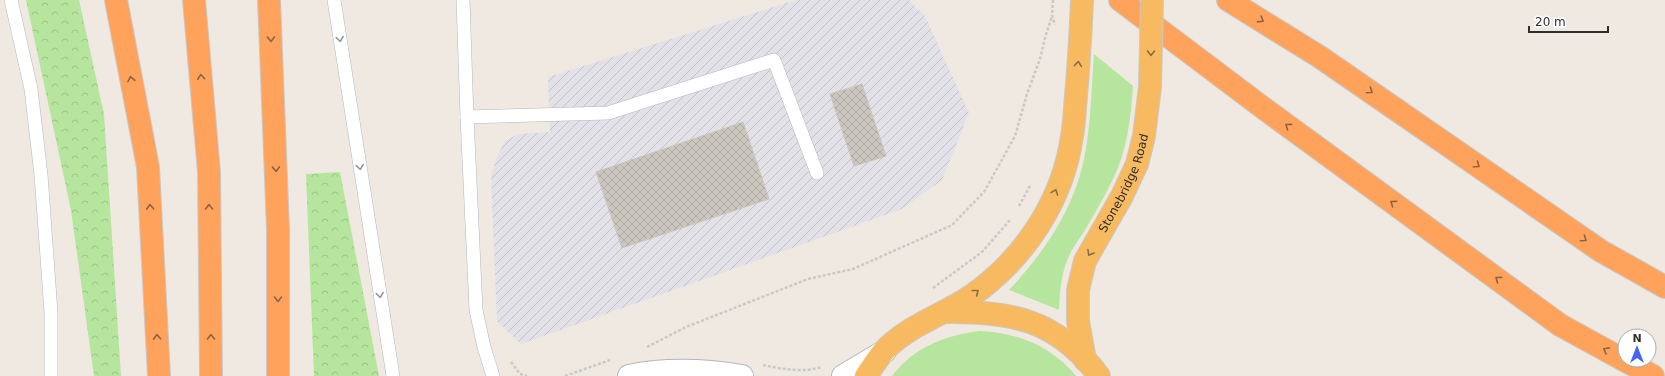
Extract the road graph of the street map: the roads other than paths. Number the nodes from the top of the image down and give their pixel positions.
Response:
1 (11, 0) edge
2 (116, 0) edge
3 (194, 0) edge
4 (269, 0) edge
5 (334, 0) edge
6 (463, 0) edge
7 (1082, 0) edge
8 (1120, 0) edge
9 (1152, 0) edge
10 (1228, 0) edge
11 (467, 117) junction
12 (817, 173) dead end
13 (1665, 287) edge
14 (943, 312) junction
15 (885, 351) junction
16 (1092, 368) edge
17 (750, 370) edge
18 (834, 371) edge
19 (51, 376) edge
20 (159, 376) edge
21 (212, 376) edge
22 (278, 376) edge
23 (393, 376) edge
24 (493, 376) edge
25 (629, 376) edge
26 (866, 376) edge
27 (1653, 376) edge

1 - 19 lane
20 -> 2 highway
21 -> 3 highway
4 -> 22 highway
5 -> 23 lane
6 - 11 lane
14 -> 7 highway
27 -> 8 highway
9 -> 16 highway, Stonebridge Road, bridge
10 -> 13 highway
11 - 12 lane
11 - 24 lane
14 - 15 highway
14 - 16 highway
15 - 18 street
15 - 26 highway
17 - 25 street

